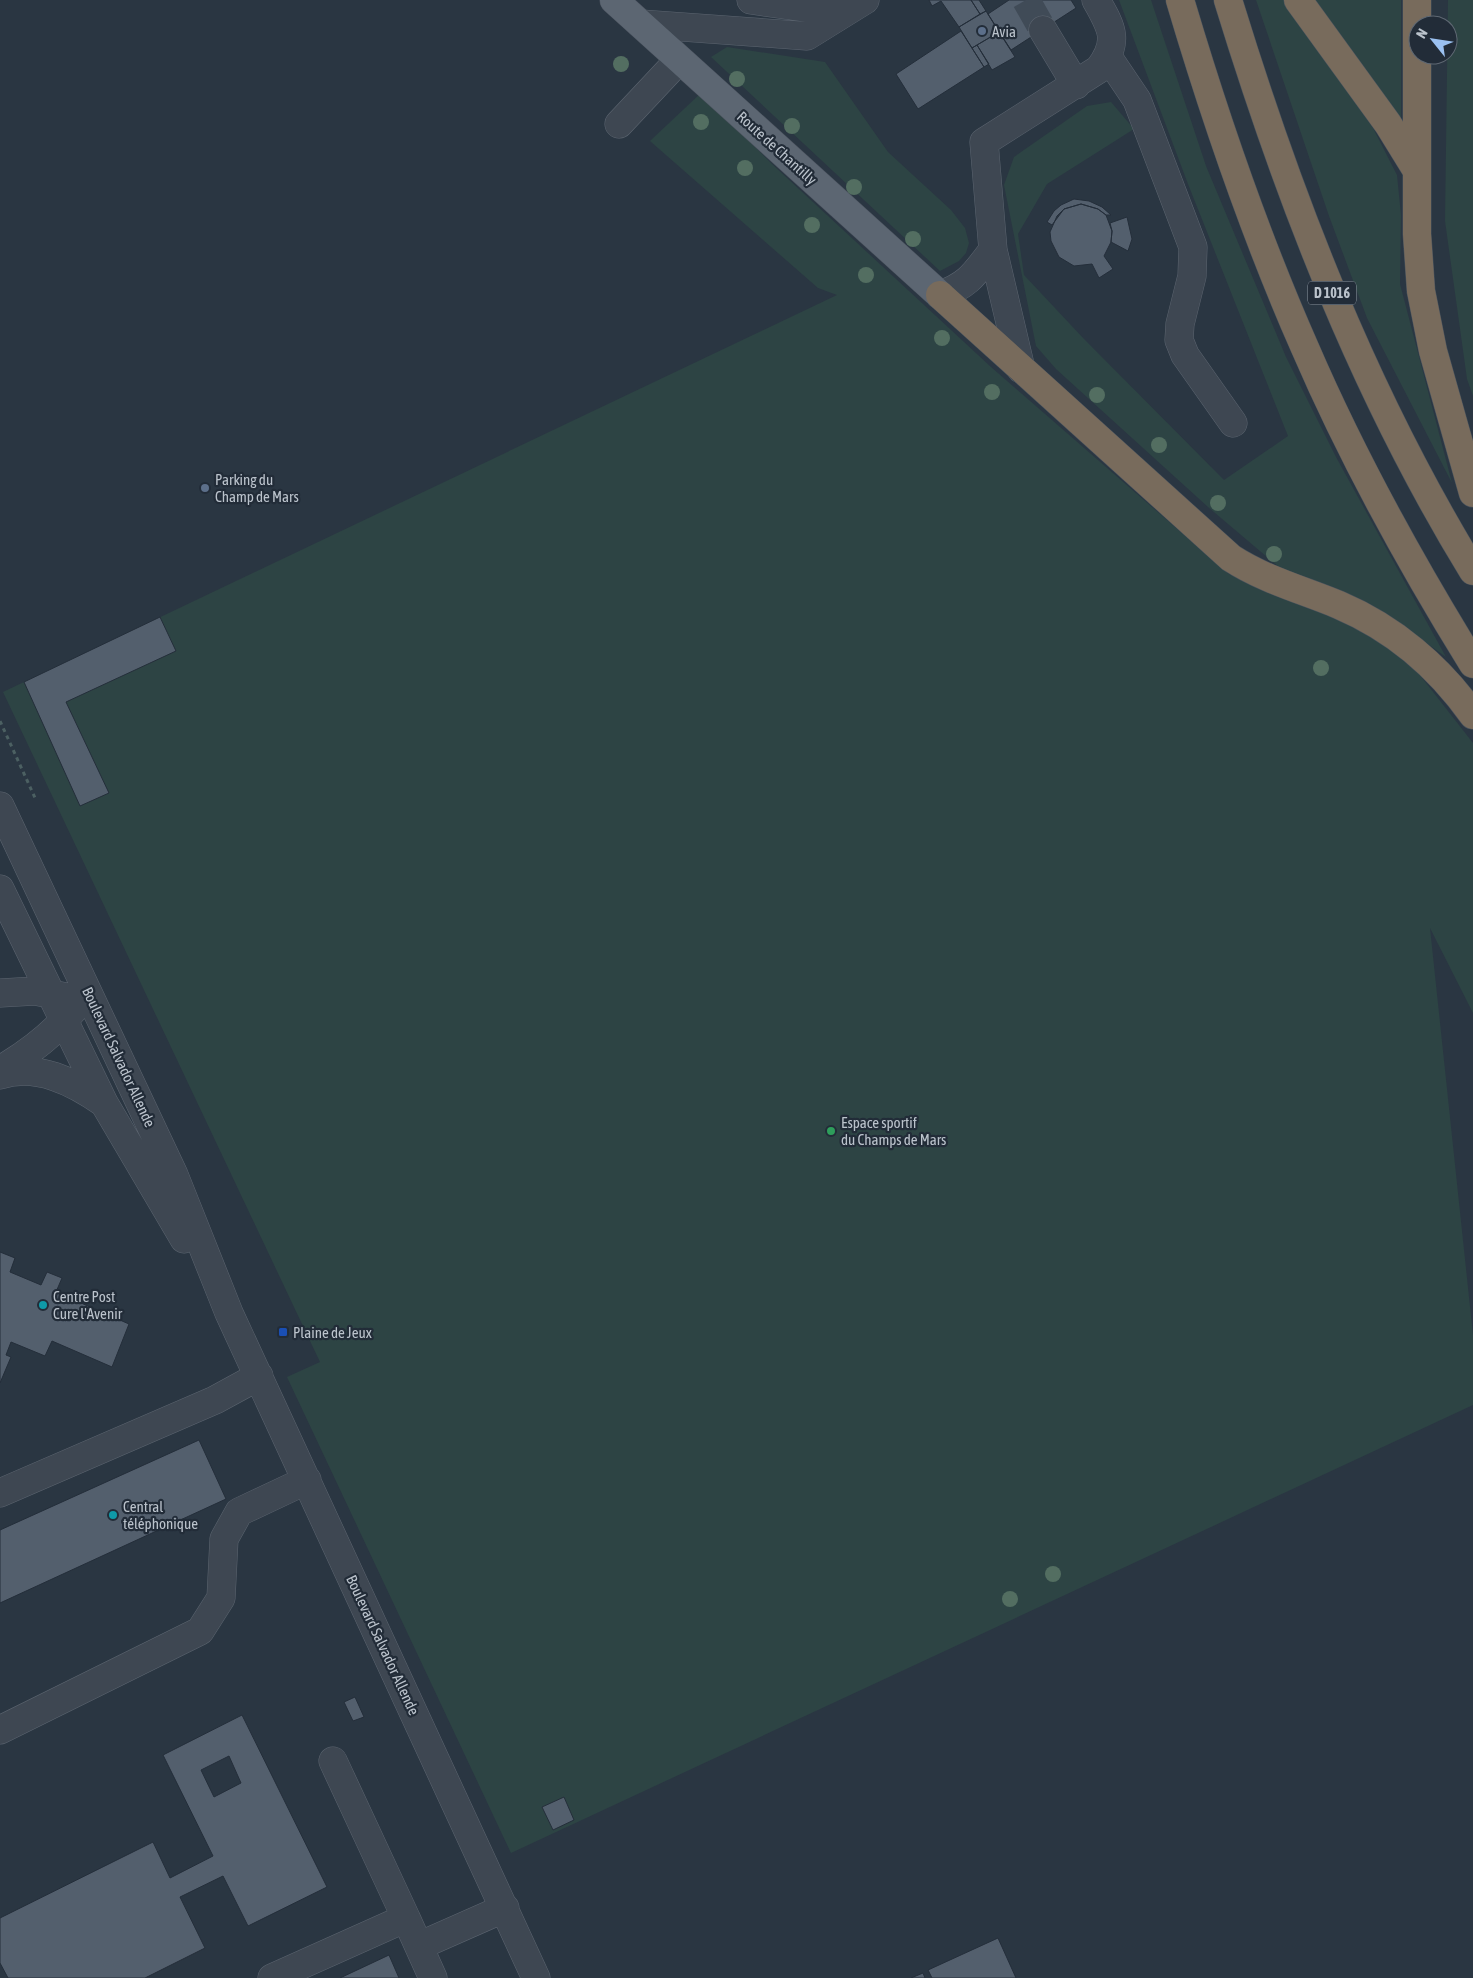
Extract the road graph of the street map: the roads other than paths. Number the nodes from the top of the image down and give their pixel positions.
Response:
1 (614, 0) edge
2 (751, 0) edge
3 (1096, 0) edge
4 (1180, 0) edge
5 (1228, 0) edge
6 (1298, 0) edge
7 (1418, 0) edge
8 (854, 7) edge
9 (641, 24) junction
10 (1043, 30) tunnel mouth
11 (1108, 57) junction
12 (679, 60) junction
13 (1076, 84) junction
14 (619, 124) dead end
15 (1417, 171) junction
16 (993, 250) junction
17 (940, 295) junction
18 (1021, 369) junction
19 (1233, 423) dead end
20 (1473, 493) edge
21 (1473, 571) edge
22 (1473, 664) edge
23 (1473, 714) edge
24 (0, 806) edge
25 (1, 894) edge
26 (0, 993) edge
27 (51, 994) junction
28 (81, 1005) junction
29 (0, 1070) edge
30 (0, 1075) edge
31 (104, 1103) junction
32 (229, 1313) junction
33 (259, 1376) junction
34 (307, 1480) junction
35 (0, 1493) edge
36 (0, 1730) edge
37 (333, 1761) dead end
38 (505, 1908) junction
39 (406, 1918) junction
40 (418, 1946) junction
41 (272, 1978) edge
42 (433, 1978) edge
43 (536, 1978) edge

1 - 9 main road, Route de Chantilly
2 - 8 street
3 - 11 street
4 - 22 highway, D 1016
5 - 21 highway, D 1016
6 - 15 highway
7 - 15 highway
8 - 9 street
9 - 12 main road, Route de Chantilly
10 - 13 street
11 - 13 street
11 - 19 street
12 - 14 street
12 - 17 main road, Route de Chantilly
13 - 16 street
15 - 20 highway
16 - 17 street
16 - 18 street
17 - 18 highway
18 - 23 highway
24 - 28 street, Boulevard Salvador Allende
25 - 27 street, Boulevard Salvador Allende
26 - 27 street
27 - 28 street, Boulevard Salvador Allende
28 - 29 street
28 - 31 street, Boulevard Salvador Allende
28 - 32 street, Boulevard Salvador Allende
30 - 31 street
31 - 32 street, Boulevard Salvador Allende
32 - 33 street, Boulevard Salvador Allende
33 - 34 street, Boulevard Salvador Allende
33 - 35 street
34 - 36 street
34 - 38 street, Boulevard Salvador Allende
37 - 39 street
38 - 40 street
38 - 43 street, Boulevard Salvador Allende
39 - 40 street
39 - 41 street
40 - 42 street

